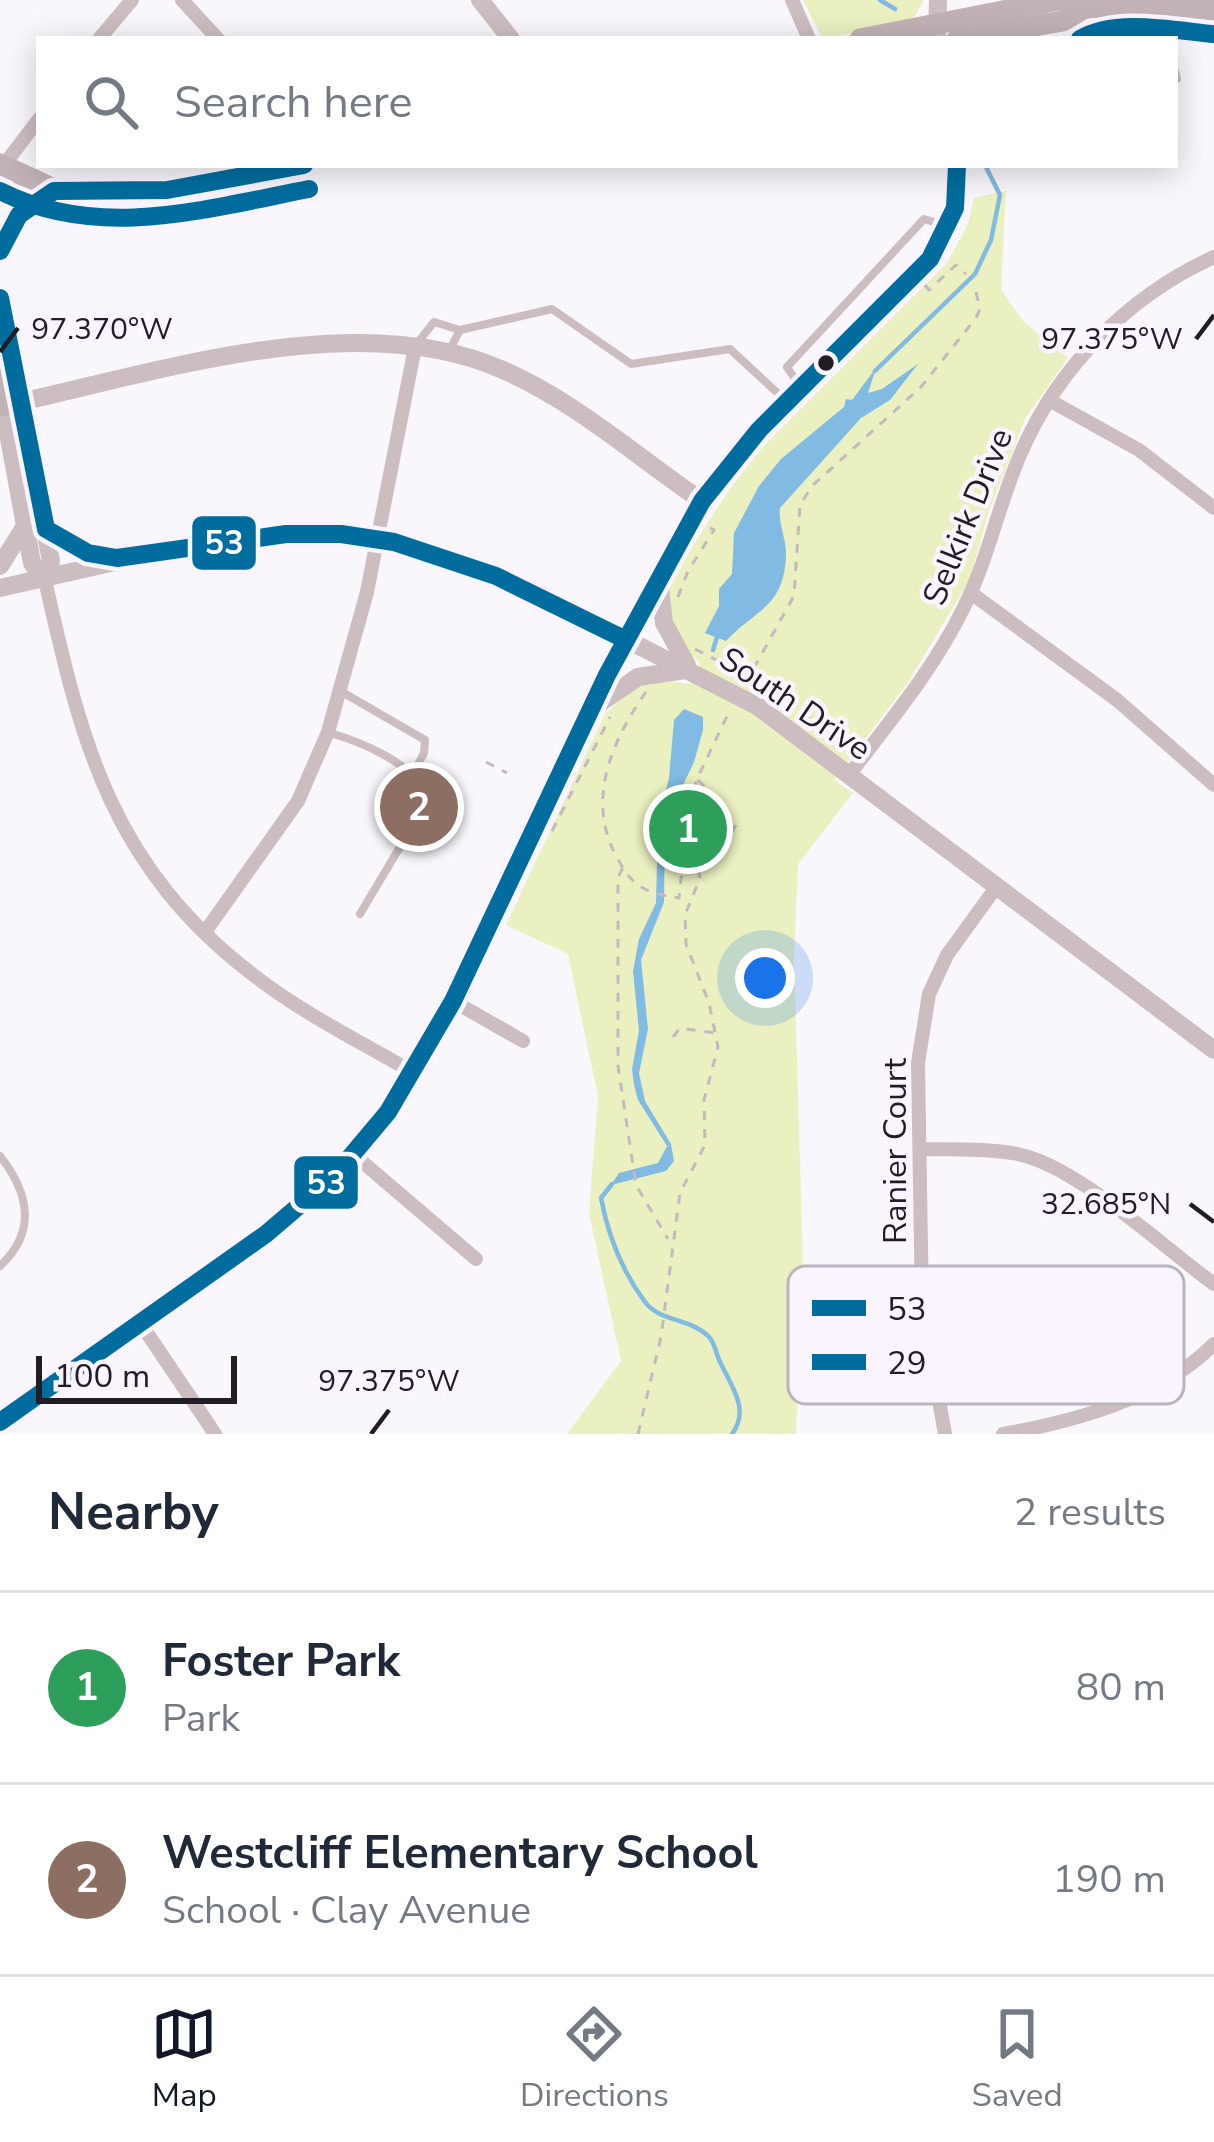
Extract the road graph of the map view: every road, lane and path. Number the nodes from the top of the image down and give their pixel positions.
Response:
1 (132, 0) edge
2 (182, 0) edge
3 (479, 0) edge
4 (792, 0) edge
5 (1070, 3) edge
6 (1174, 6) junction
7 (1214, 10) edge
8 (937, 20) edge
9 (102, 36) edge
10 (215, 36) edge
11 (509, 36) edge
12 (808, 36) edge
13 (872, 36) edge
14 (975, 36) edge
15 (1172, 36) edge
16 (36, 122) edge
17 (2, 165) edge
18 (273, 168) edge
19 (957, 168) edge
20 (56, 190) junction
21 (0, 196) edge
22 (949, 226) junction
23 (0, 251) edge
24 (1214, 257) edge
25 (966, 274) dead end
26 (925, 285) dead end
27 (975, 288) dead end
28 (0, 298) edge
29 (849, 302) junction
30 (868, 322) junction
31 (460, 330) junction
32 (821, 332) junction
33 (415, 346) junction
34 (840, 349) junction
35 (448, 352) junction
36 (0, 373) edge
37 (802, 387) junction
38 (1049, 400) junction
39 (787, 402) junction
40 (8, 405) edge
41 (703, 500) junction
42 (1214, 508) edge
43 (25, 526) junction
44 (709, 527) dead end
45 (46, 529) junction
46 (376, 538) junction
47 (128, 559) junction
48 (0, 566) edge
49 (659, 576) junction
50 (46, 580) junction
51 (0, 588) edge
52 (971, 593) junction
53 (678, 602) dead end
54 (624, 639) junction
55 (686, 641) dead end
56 (690, 669) junction
57 (750, 675) junction
58 (744, 685) dead end
59 (660, 687) dead end
60 (647, 690) junction
61 (342, 692) junction
62 (633, 696) dead end
63 (614, 711) dead end
64 (729, 711) dead end
65 (589, 712) junction
66 (328, 732) junction
67 (865, 754) junction
68 (486, 762) dead end
69 (507, 773) dead end
70 (413, 774) junction
71 (849, 775) junction
72 (697, 779) junction
73 (1214, 785) edge
74 (736, 825) dead end
75 (536, 826) junction
76 (695, 849) junction
77 (622, 868) junction
78 (997, 886) junction
79 (359, 914) dead end
80 (205, 932) junction
81 (453, 1001) junction
82 (717, 1033) junction
83 (674, 1037) dead end
84 (523, 1041) dead end
85 (1214, 1050) edge
86 (414, 1073) junction
87 (922, 1149) junction
88 (353, 1154) junction
89 (0, 1156) edge
90 (671, 1241) junction
91 (476, 1259) dead end
92 (0, 1266) edge
93 (922, 1266) edge
94 (1214, 1284) edge
95 (141, 1324) junction
96 (1214, 1344) edge
97 (1184, 1365) edge
98 (940, 1404) edge
99 (1115, 1404) edge
100 (0, 1422) edge
101 (215, 1434) edge
102 (638, 1434) edge
103 (945, 1434) edge
104 (1003, 1434) edge

1 - 9 street
2 - 10 street
3 - 11 street
4 - 12 street
5 - 6 main road
5 - 8 main road
5 - 14 main road
6 - 7 main road
6 - 15 lane
8 - 13 main road
16 - 17 street
17 - 20 main road
18 - 20 main road
19 - 22 street
20 - 21 main road
20 - 23 main road
22 - 29 lane
22 - 30 street
24 - 38 street, Selkirk Drive
25 - 26 path
27 - 57 path
28 - 40 main road
29 - 30 lane
29 - 32 lane
30 - 34 street
31 - 33 lane
31 - 35 lane
31 - 39 lane
32 - 34 lane
32 - 37 lane
33 - 35 street
33 - 40 street
33 - 46 street
34 - 37 street
35 - 41 street
36 - 40 main road
37 - 39 street
38 - 42 street
38 - 52 street, Selkirk Drive
39 - 41 street
40 - 43 street
40 - 45 street
41 - 49 street
43 - 48 street
43 - 50 street
44 - 53 path
45 - 47 street
45 - 50 street
46 - 47 street, South Drive
46 - 54 street, South Drive
46 - 61 street
47 - 50 street, South Drive
49 - 54 street
49 - 56 street
50 - 51 street, South Drive
50 - 80 street
52 - 67 street, Selkirk Drive
52 - 73 street
54 - 56 street, South Drive
54 - 65 street
55 - 57 path
56 - 65 street
56 - 71 street, South Drive
57 - 58 path
57 - 67 path
59 - 60 path
60 - 62 path
60 - 77 path
61 - 66 street
61 - 70 lane
63 - 75 path
64 - 72 path
65 - 75 street
66 - 70 lane
66 - 80 street
67 - 71 street, Selkirk Drive
68 - 69 path
70 - 79 lane
71 - 78 street, South Drive
72 - 74 path
72 - 76 path
75 - 81 street
76 - 77 path
76 - 82 path
77 - 90 path
78 - 85 street, South Drive
78 - 87 street, Ranier Court
80 - 86 street
81 - 84 street
81 - 86 street
82 - 83 path
82 - 90 path
86 - 88 street
87 - 93 street, Ranier Court
87 - 94 street
88 - 91 street
88 - 95 street
89 - 92 lane
90 - 102 path
95 - 100 street
95 - 101 street
96 - 97 street
98 - 103 street, Ranier Court
99 - 104 street

